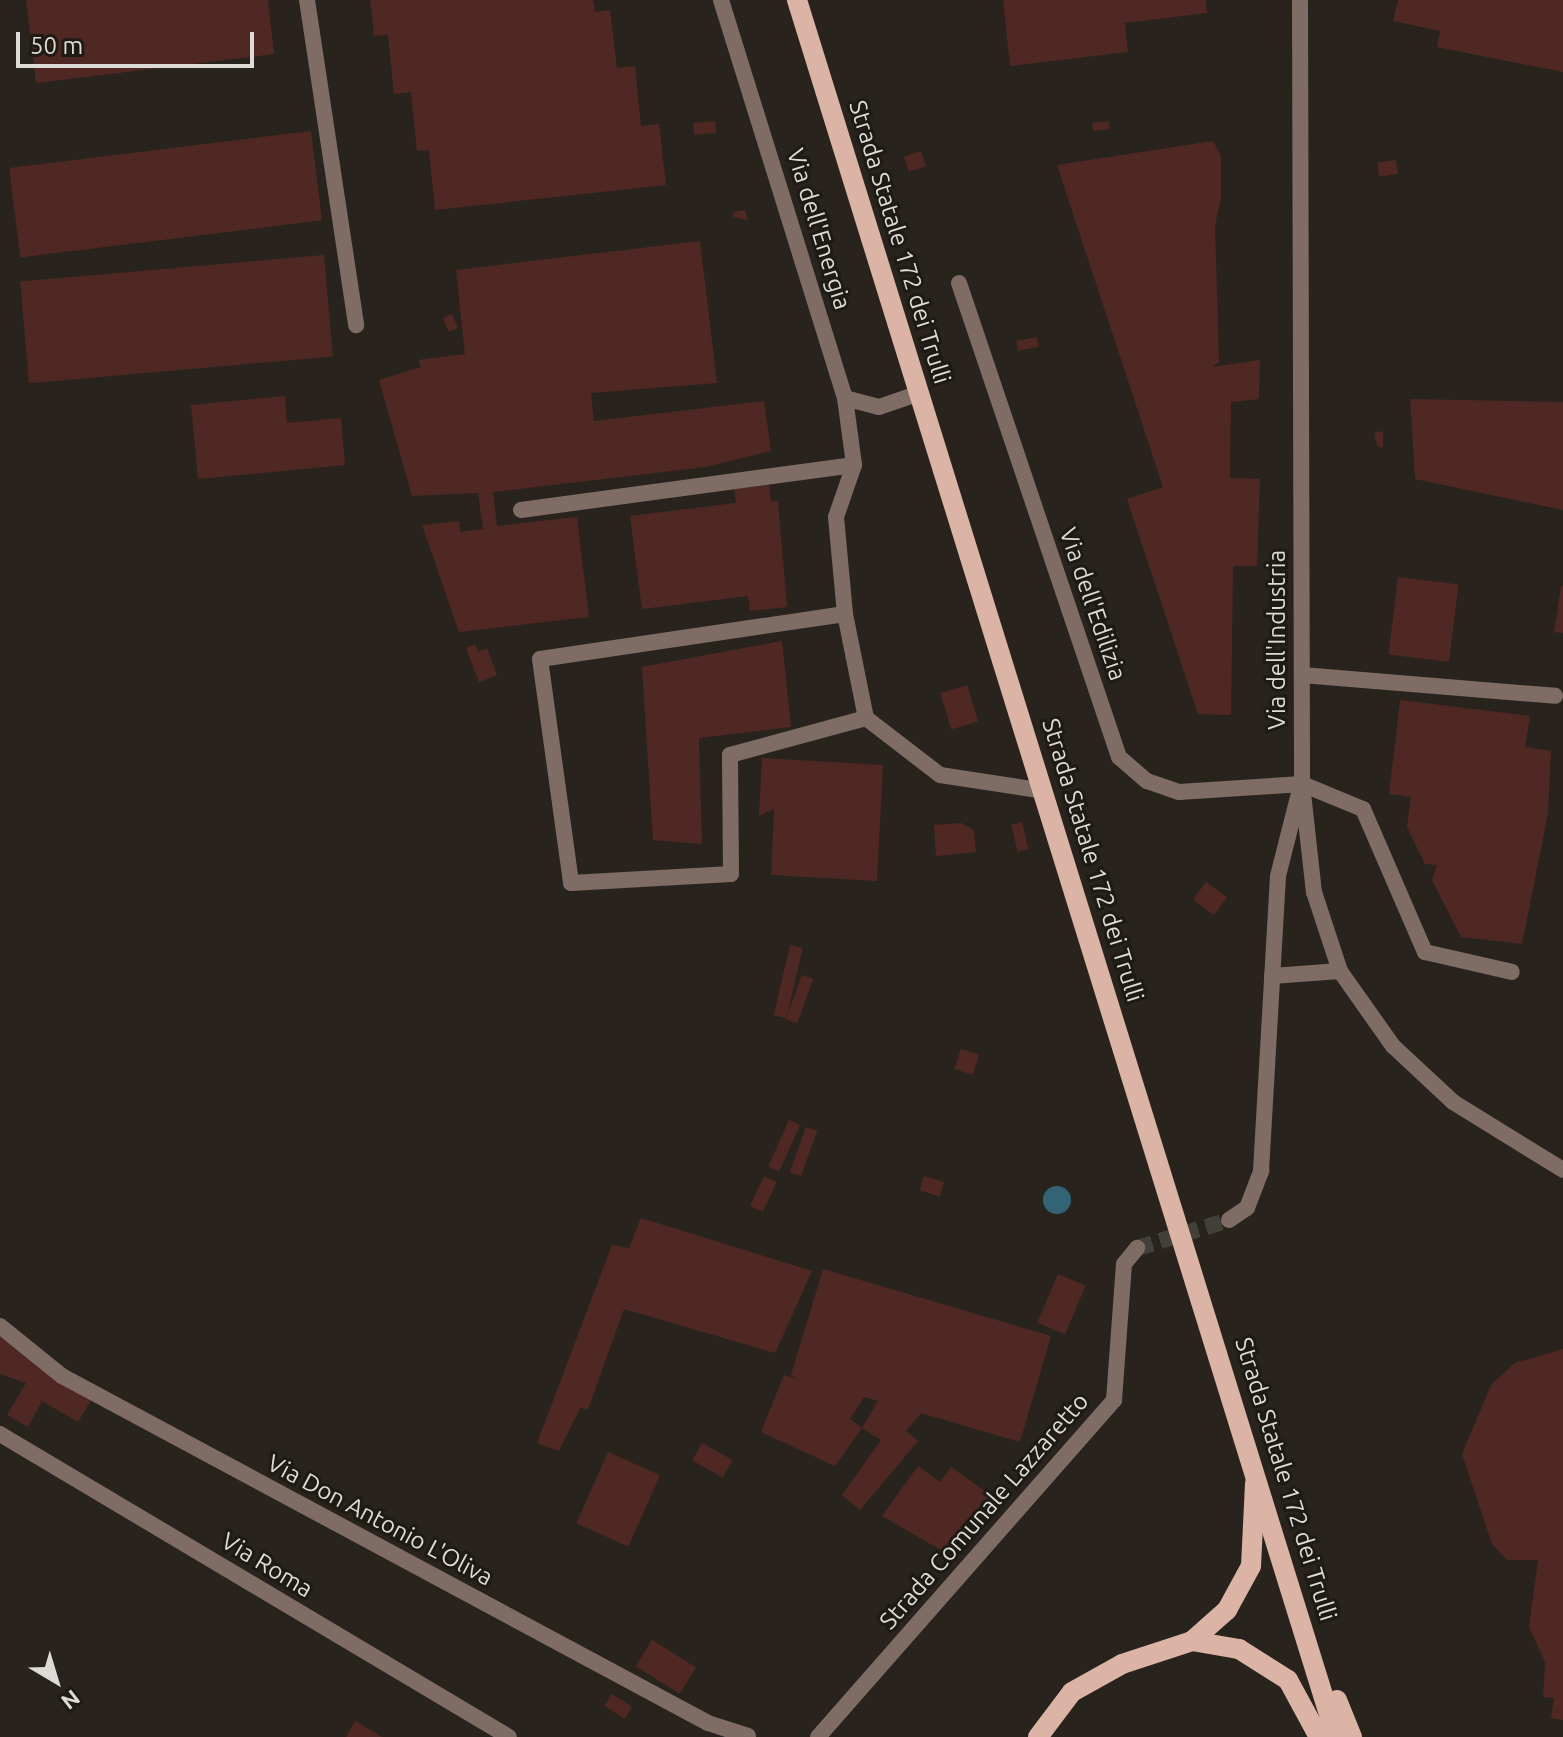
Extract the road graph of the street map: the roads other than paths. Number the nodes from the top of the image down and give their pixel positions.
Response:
1 (307, 0) edge
2 (721, 0) edge
3 (797, 0) edge
4 (1300, 0) edge
5 (959, 283) dead end
6 (356, 325) dead end
7 (920, 393) junction
8 (845, 398) junction
9 (854, 465) junction
10 (521, 510) dead end
11 (845, 614) junction
12 (1302, 675) junction
13 (1555, 696) dead end
14 (866, 718) junction
15 (1302, 784) junction
16 (1044, 791) junction
17 (1340, 971) junction
18 (1512, 972) dead end
19 (1272, 976) junction
20 (1563, 1170) edge
21 (1229, 1220) tunnel mouth
22 (1137, 1248) dead end
23 (0, 1326) edge
24 (0, 1434) edge
25 (1255, 1467) junction
26 (1298, 1605) junction
27 (1192, 1641) junction
28 (509, 1737) edge
29 (749, 1737) edge
30 (818, 1737) edge
31 (1038, 1737) edge
32 (1319, 1737) edge
33 (1336, 1737) edge
34 (1352, 1737) edge

1 - 6 street
2 - 8 street, Via dell'Energia
3 - 7 main road, Strada Statale 172 dei Trulli
4 - 12 street, Via dell'Industria
5 - 15 street, Via dell'Edilizia
7 - 8 street
7 - 16 main road, Strada Statale 172 dei Trulli
8 - 9 street, Via dell'Energia
9 - 10 street
9 - 11 street
11 - 14 street
11 - 14 street
12 - 13 street
12 - 15 street, Via dell'Industria
14 - 16 street
15 - 17 street, Via dell'Industria
15 - 18 street
15 - 19 street
16 - 25 main road, Strada Statale 172 dei Trulli
17 - 19 street
17 - 20 street, Via dell'Industria
19 - 21 street
22 - 30 street, Strada Comunale Lazzaretto
23 - 29 street, Via Don Antonio L'Oliva
24 - 28 street, Via Roma
25 - 26 main road, Strada Statale 172 dei Trulli
25 - 27 main road
26 - 33 main road, Strada Statale 172 dei Trulli
26 - 34 main road
27 - 31 main road
27 - 32 main road

